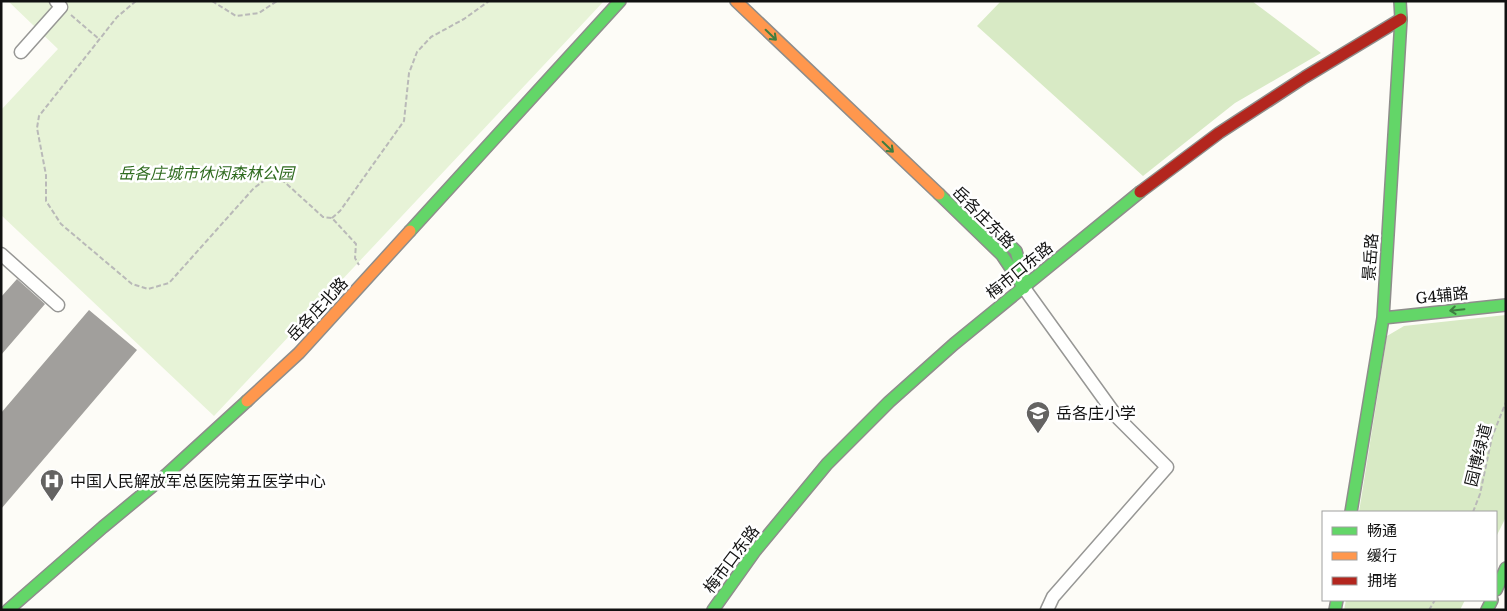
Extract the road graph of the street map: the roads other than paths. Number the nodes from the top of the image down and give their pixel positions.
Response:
1 (620, 1) edge
2 (736, 1) edge
3 (1400, 1) edge
4 (59, 4) edge
5 (1401, 19) junction
6 (21, 52) dead end
7 (988, 224) dead end
8 (1, 254) edge
9 (1024, 288) junction
10 (58, 305) dead end
11 (1506, 305) edge
12 (1383, 318) junction
13 (1351, 511) edge
14 (1506, 568) edge
15 (1497, 588) edge
16 (8, 610) edge
17 (714, 610) edge
18 (1047, 610) edge

1 - 16 main road, 岳各庄北路
2 -> 9 main road, 岳各庄东路
3 - 5 main road, 景岳路
4 - 6 street
5 - 9 main road, 梅市口东路
5 - 12 main road, 景岳路
7 - 9 main road, 岳各庄东路
8 - 10 street
9 - 17 main road, 梅市口东路
9 - 18 street
11 -> 12 main road, G4辅路
12 - 13 main road, 景岳路
14 - 15 main road

